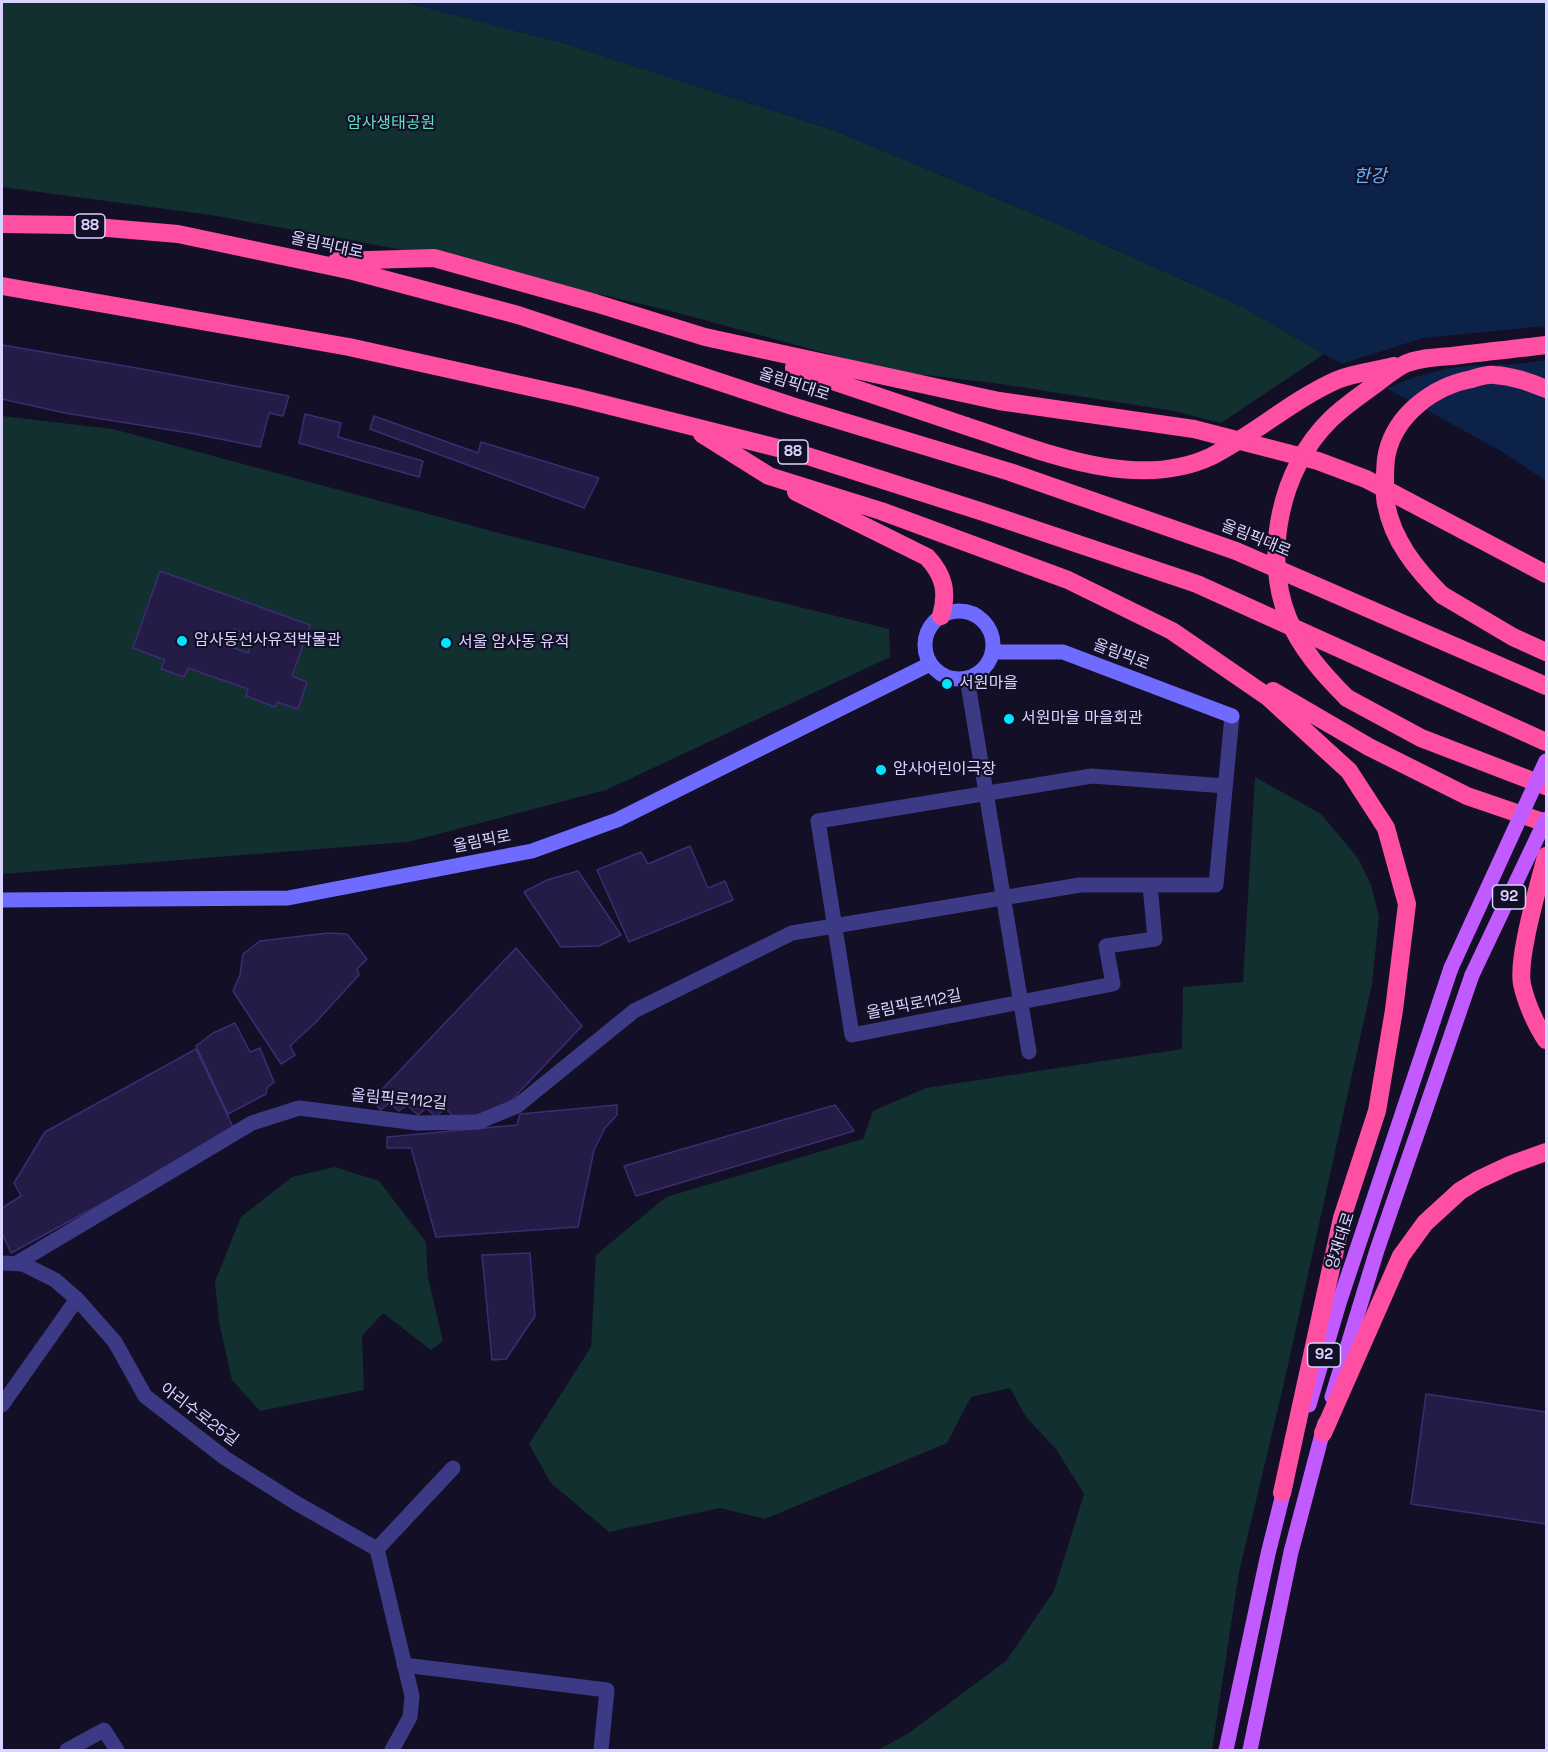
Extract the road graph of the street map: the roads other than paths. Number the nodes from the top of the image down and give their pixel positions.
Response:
1 (2, 224) edge
2 (306, 261) junction
3 (2, 286) edge
4 (705, 337) junction
5 (1546, 345) edge
6 (1404, 364) junction
7 (1546, 389) edge
8 (688, 425) junction
9 (769, 476) junction
10 (1546, 574) edge
11 (941, 616) junction
12 (992, 652) junction
13 (1546, 652) edge
14 (930, 664) junction
15 (1225, 666) junction
16 (967, 678) junction
17 (1546, 686) edge
18 (1232, 716) joint
19 (1546, 742) edge
20 (1546, 761) edge
21 (1226, 786) junction
22 (1546, 786) edge
23 (986, 794) junction
24 (1546, 821) edge
25 (1546, 856) edge
26 (1150, 885) junction
27 (1004, 897) junction
28 (2, 900) edge
29 (835, 926) junction
30 (1021, 1003) junction
31 (1546, 1040) edge
32 (1029, 1052) dead end
33 (1546, 1152) edge
34 (9, 1263) edge
35 (77, 1299) junction
36 (2, 1406) edge
37 (1323, 1433) junction
38 (453, 1468) dead end
39 (1282, 1493) junction
40 (378, 1549) junction
41 (404, 1665) junction
42 (67, 1750) edge
43 (117, 1750) edge
44 (392, 1750) edge
45 (602, 1750) edge
46 (1226, 1750) edge
47 (1250, 1750) edge

1 - 2 highway, 올림픽대로 / 88
2 - 4 highway
2 - 17 highway, 올림픽대로 / 88
3 - 8 highway, 88
4 - 6 highway, bridge
4 - 10 highway, bridge
5 - 6 highway, bridge
6 - 22 highway, bridge
7 - 13 highway, bridge
8 - 9 highway
8 - 19 highway, 88
9 - 11 highway
9 - 15 highway
11 - 12 main road
11 - 14 main road
12 - 16 main road
12 - 18 main road, 올림픽로
14 - 16 main road
14 - 28 main road, 올림픽로
15 - 24 highway
15 - 39 highway
16 - 23 street
18 - 21 street, 올림픽로112길
20 - 39 main road, 양재대로 / 92, bridge
21 - 23 street, 올림픽로112길
21 - 26 street, 올림픽로112길
23 - 27 street
23 - 29 street, 올림픽로112길
24 - 37 main road, 92, bridge
25 - 31 highway
26 - 27 street, 올림픽로112길
26 - 30 street, 올림픽로112길
27 - 29 street, 올림픽로112길
27 - 30 street
29 - 30 street, 올림픽로112길
29 - 34 street, 올림픽로112길
30 - 32 street
33 - 37 highway
34 - 35 street, 아리수로25길
35 - 36 street
35 - 40 street, 아리수로25길
37 - 47 main road, 92
38 - 40 street
39 - 46 main road, 양재대로 / 92
40 - 41 street
41 - 44 street
41 - 45 street
42 - 43 street

